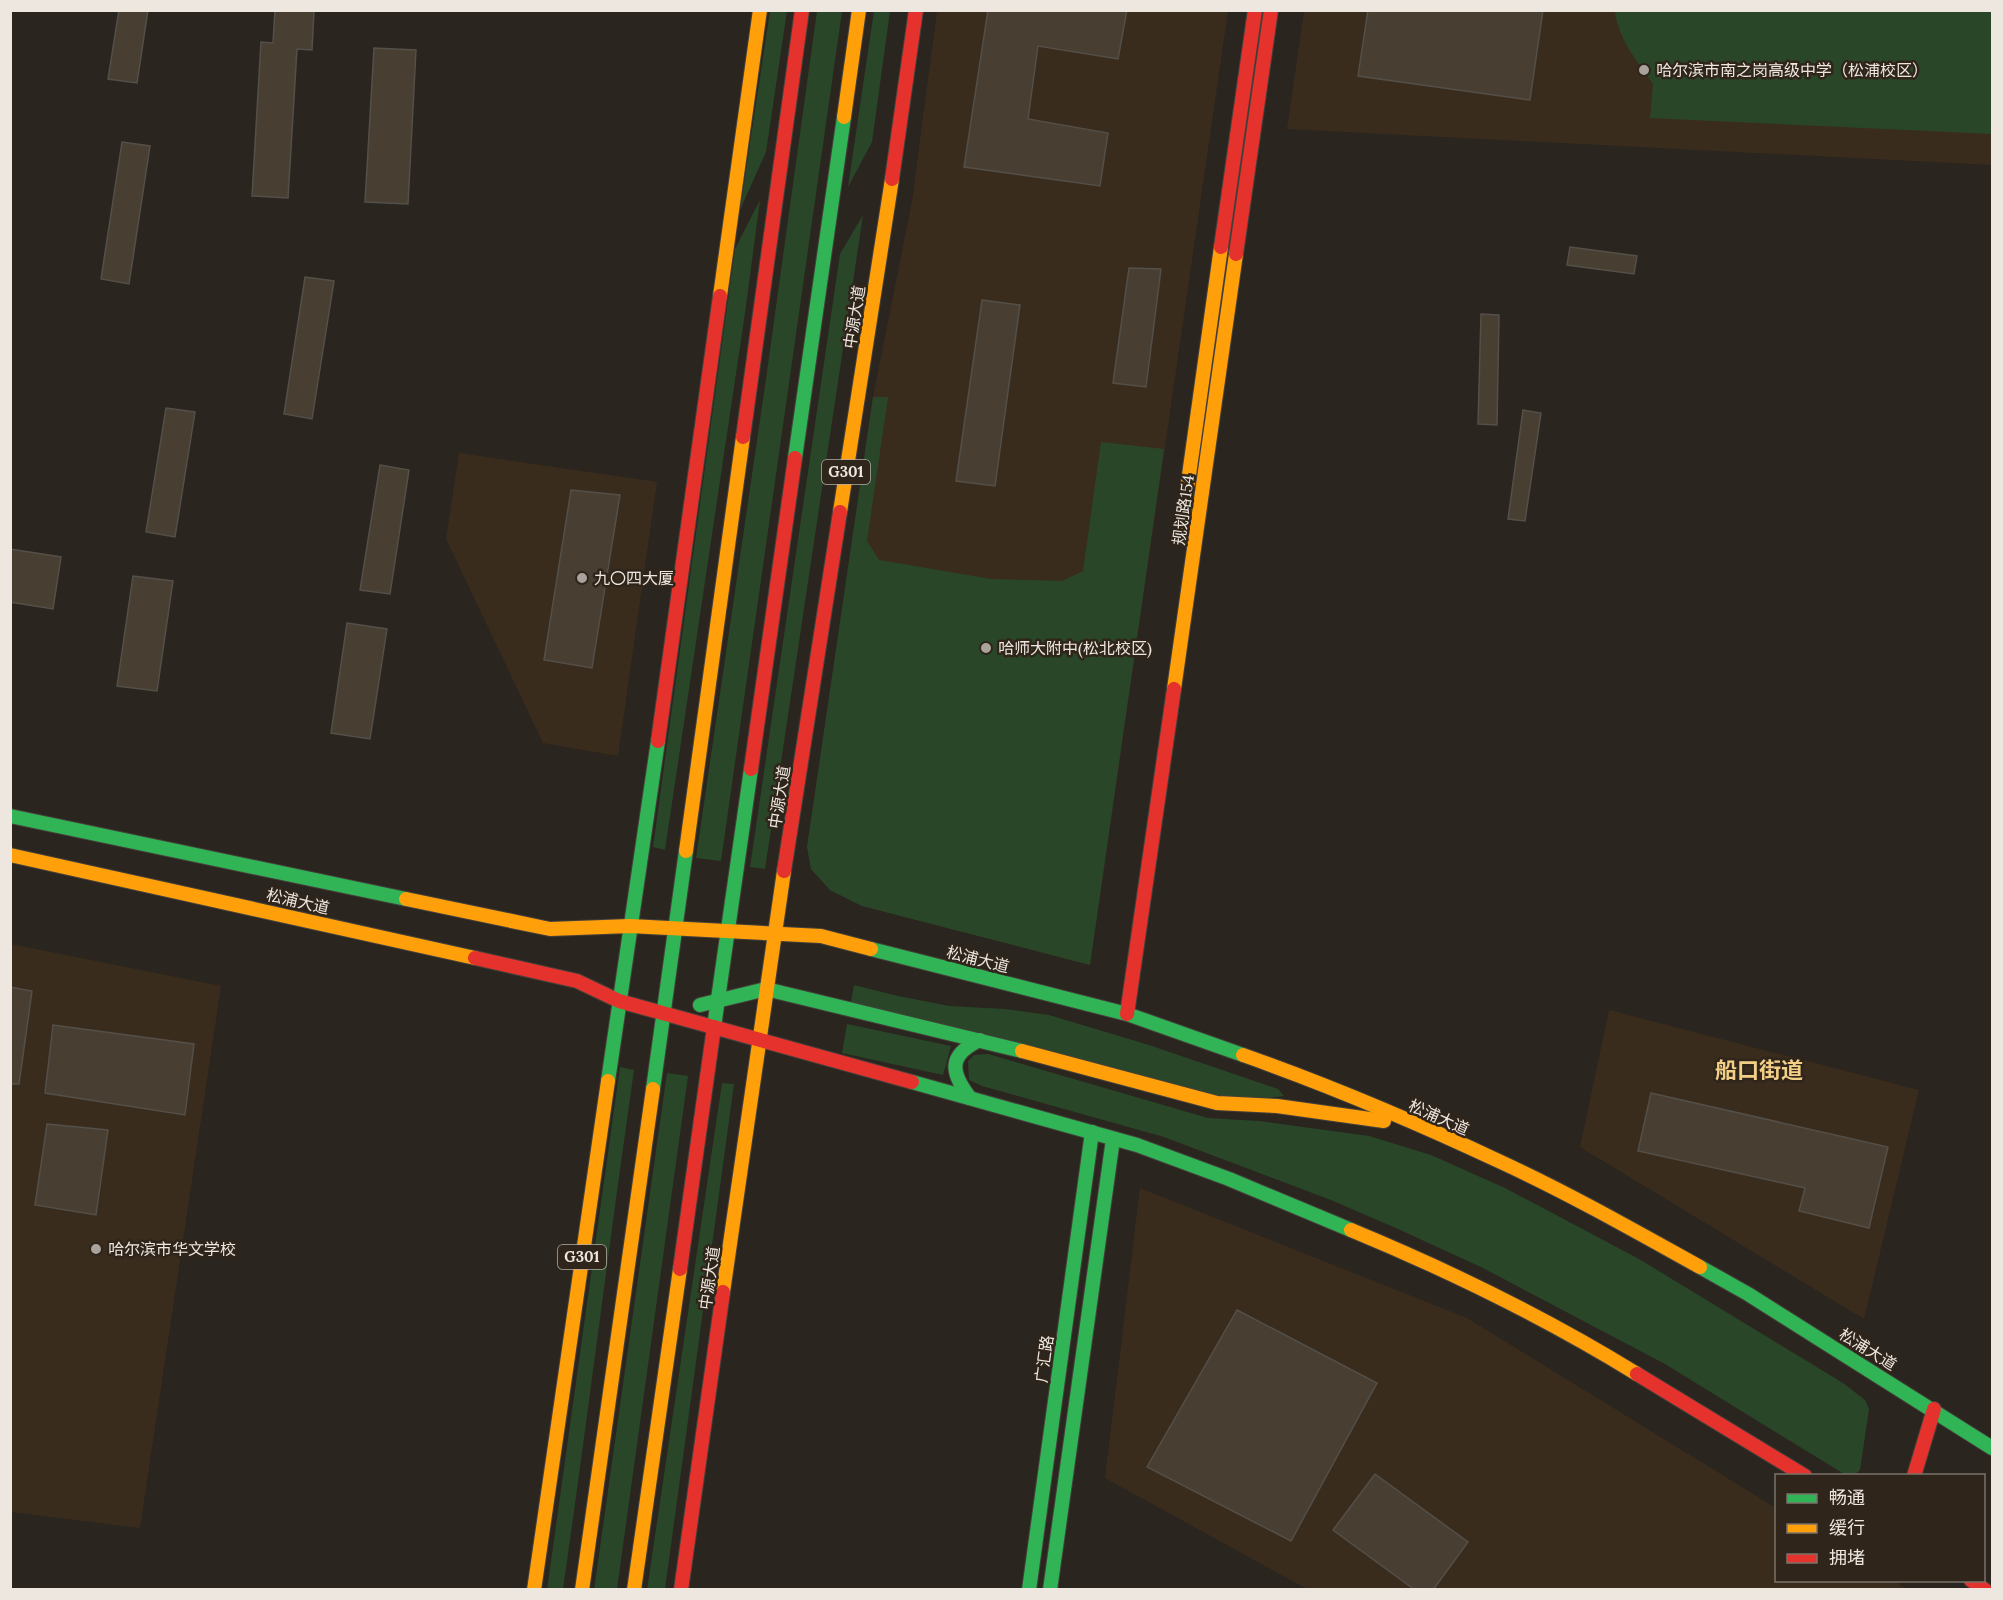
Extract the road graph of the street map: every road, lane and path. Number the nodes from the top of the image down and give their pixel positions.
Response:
1 (760, 10) edge
2 (802, 10) edge
3 (859, 10) edge
4 (916, 10) edge
5 (1255, 10) edge
6 (1271, 10) edge
7 (1178, 551) dead end
8 (10, 816) edge
9 (10, 855) edge
10 (630, 926) junction
11 (676, 928) junction
12 (728, 931) junction
13 (774, 933) junction
14 (766, 989) junction
15 (619, 1001) junction
16 (717, 1001) junction
17 (664, 1014) junction
18 (1127, 1014) junction
19 (713, 1027) junction
20 (759, 1040) junction
21 (980, 1040) junction
22 (970, 1098) junction
23 (1420, 1126) junction
24 (1092, 1132) junction
25 (1113, 1139) junction
26 (1934, 1410) junction
27 (1992, 1448) edge
28 (1802, 1474) edge
29 (1915, 1474) edge
30 (534, 1590) edge
31 (582, 1590) edge
32 (634, 1590) edge
33 (681, 1590) edge
34 (1029, 1590) edge
35 (1050, 1590) edge

1 - 10 main road, G301
2 - 11 main road
3 - 12 main road, 中源大道
4 - 13 main road, 中源大道 / G301
5 - 7 main road
6 - 18 main road, 规划路154
8 - 10 main road, 松浦大道
9 - 15 main road, 松浦大道
10 - 11 main road, 松浦大道
10 - 15 main road, G301
11 - 12 main road, 松浦大道
11 - 17 main road
12 - 13 main road, 松浦大道
12 - 16 main road, 中源大道
13 - 14 main road, 中源大道 / G301
13 - 18 main road, 松浦大道
14 - 16 main road
14 - 20 main road, 中源大道 / G301
14 - 21 main road
15 - 17 main road, 松浦大道
15 - 30 main road, G301
16 - 17 main road
16 - 19 main road, 中源大道
17 - 19 main road, 松浦大道
17 - 31 main road
18 - 23 main road, 松浦大道
19 - 20 main road, 松浦大道
19 - 32 main road, 中源大道
20 - 22 main road, 松浦大道
20 - 33 main road, 中源大道 / G301
21 - 22 main road
21 - 23 main road
22 - 24 main road
23 - 26 main road, 松浦大道
24 - 25 main road
24 - 34 main road, 广汇路
25 - 28 main road
25 - 35 main road
26 - 27 main road, 松浦大道
26 - 29 main road

